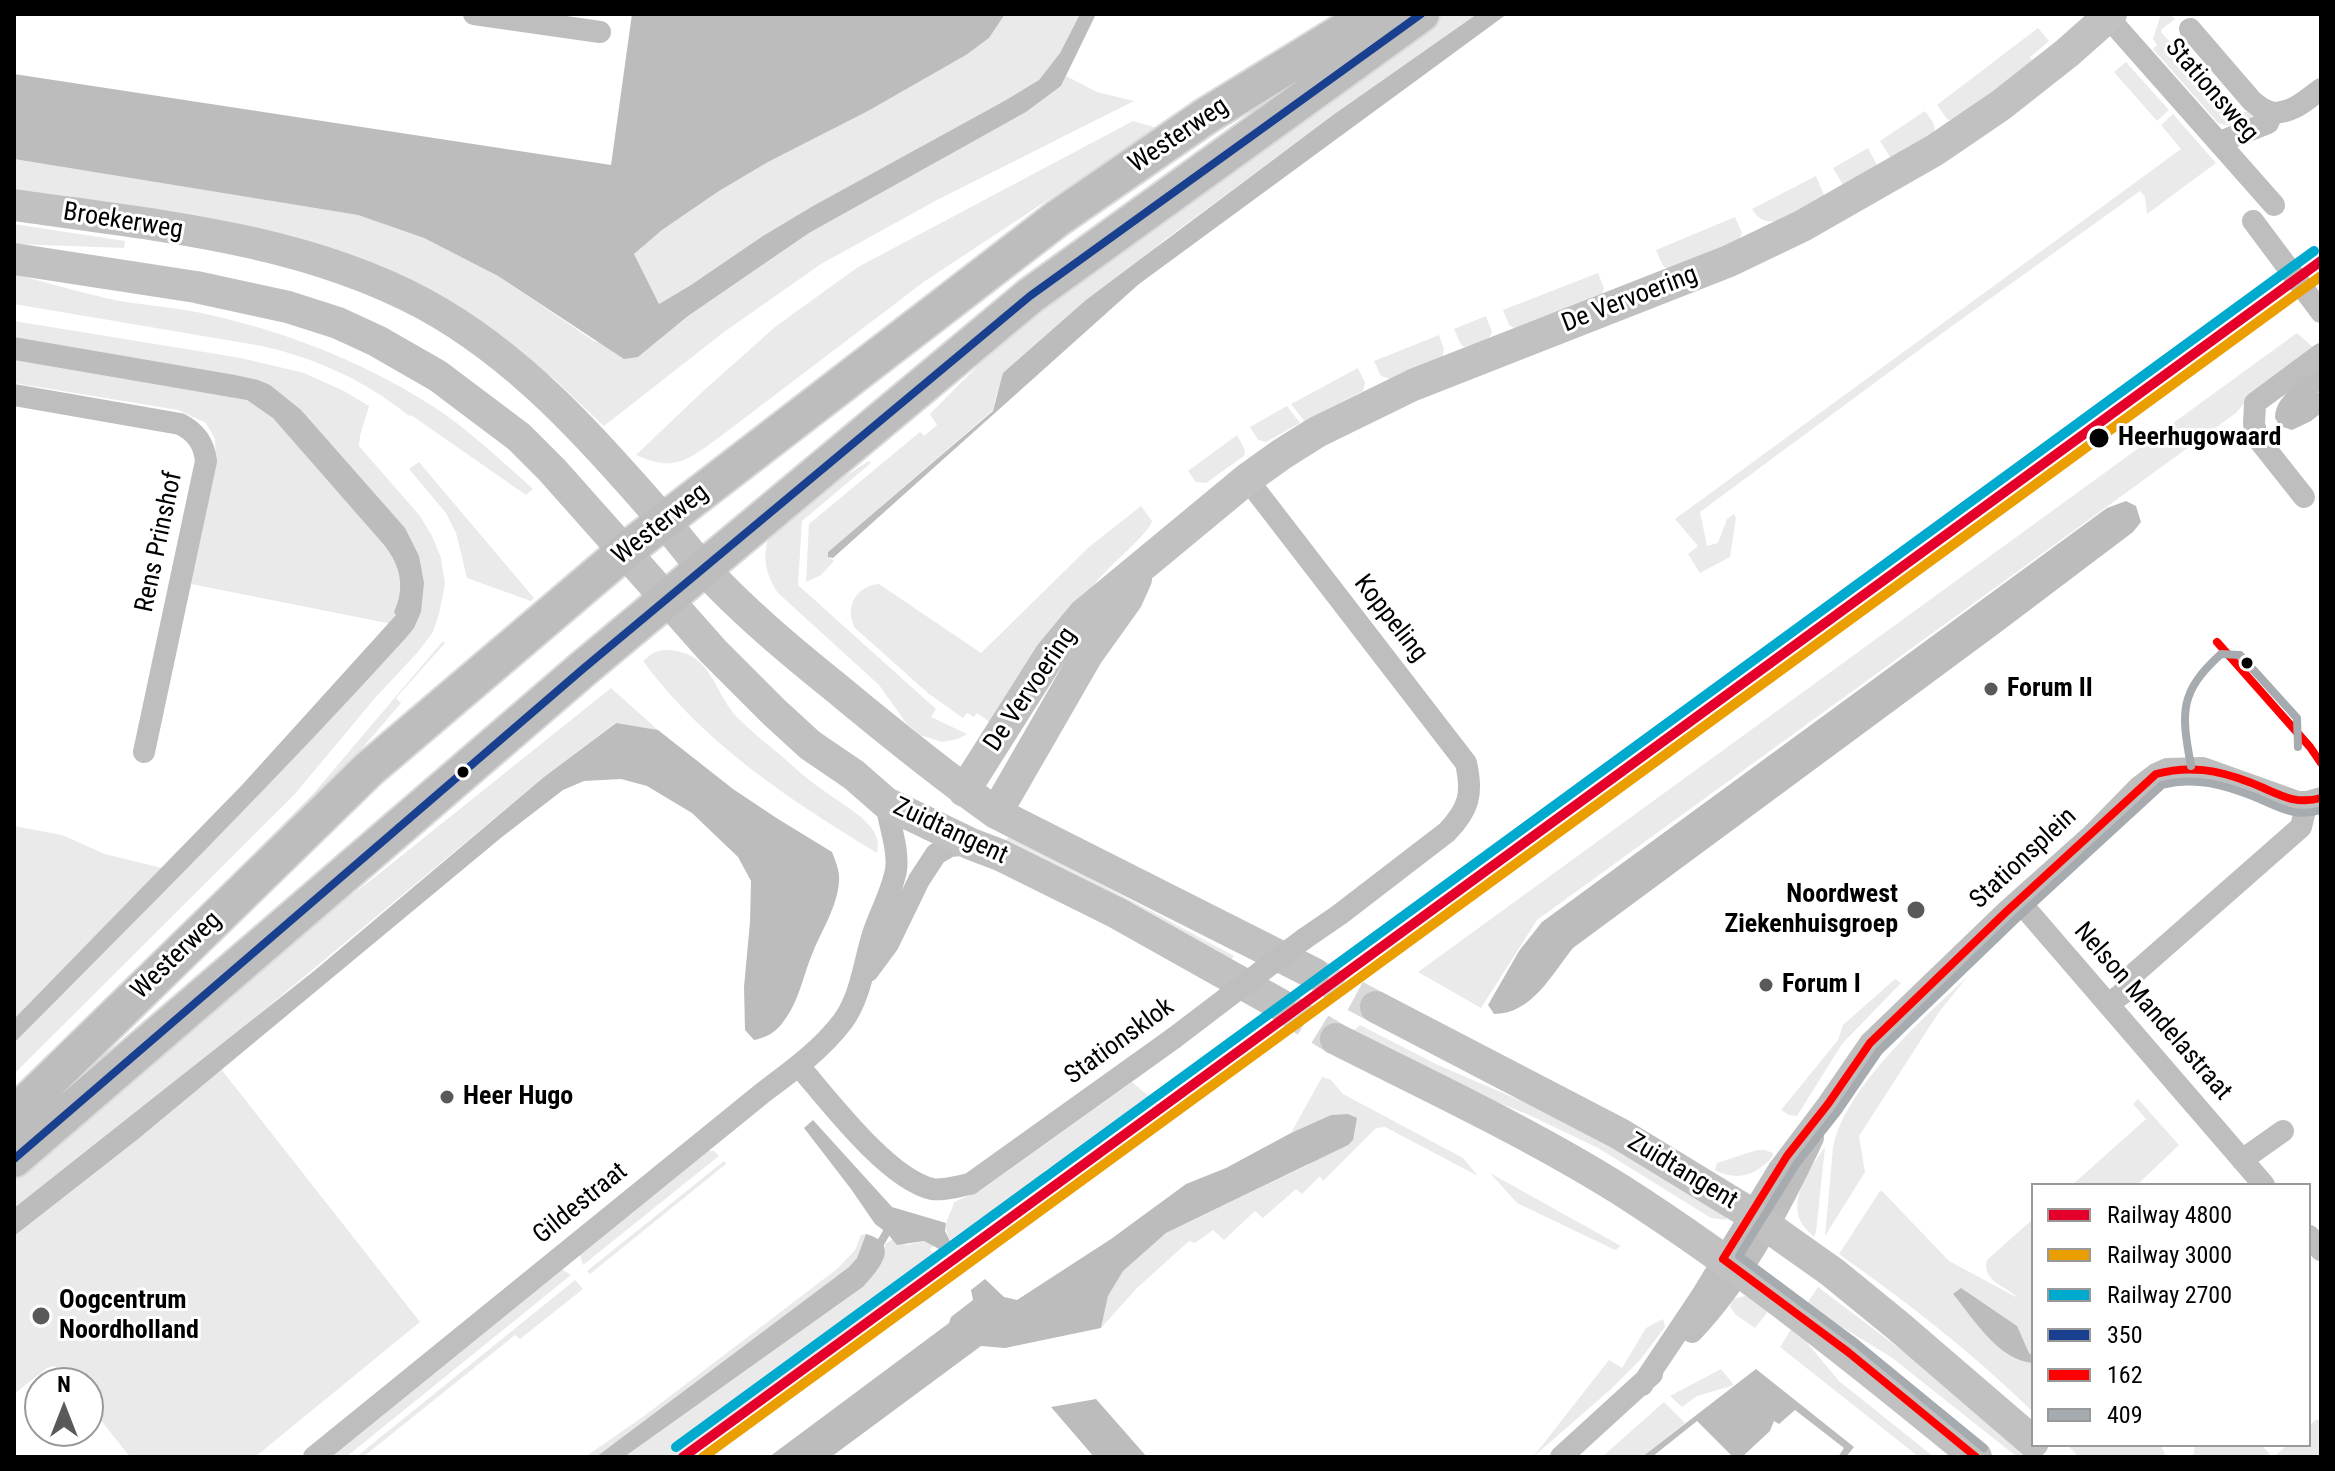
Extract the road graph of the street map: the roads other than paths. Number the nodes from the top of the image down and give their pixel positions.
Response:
1 (474, 14) edge
2 (1372, 14) edge
3 (1421, 14) edge
4 (2108, 15) edge
5 (2190, 29) dead end
6 (600, 32) dead end
7 (2321, 89) edge
8 (2272, 113) junction
9 (2220, 142) junction
10 (14, 205) edge
11 (2274, 205) dead end
12 (2253, 221) dead end
13 (14, 259) edge
14 (2321, 312) edge
15 (2321, 336) edge
16 (2321, 344) edge
17 (2321, 354) edge
18 (14, 395) edge
19 (1247, 479) junction
20 (2304, 497) dead end
21 (664, 521) junction
22 (624, 552) junction
23 (1142, 565) junction
24 (702, 568) junction
25 (665, 599) junction
26 (144, 752) dead end
27 (964, 791) junction
28 (2314, 800) edge
29 (1469, 801) joint
30 (886, 803) junction
31 (996, 813) junction
32 (971, 844) junction
33 (2019, 901) junction
34 (1313, 973) tunnel mouth
35 (862, 978) junction
36 (1279, 1004) tunnel mouth
37 (2108, 1004) junction
38 (1376, 1007) tunnel mouth
39 (1336, 1039) tunnel mouth
40 (799, 1066) junction
41 (14, 1115) edge
42 (2283, 1131) dead end
43 (14, 1159) edge
44 (2242, 1160) junction
45 (2262, 1183) edge
46 (1758, 1221) junction
47 (1732, 1265) junction
48 (2031, 1441) edge
49 (314, 1457) edge
50 (1561, 1457) edge
51 (1976, 1457) edge

1 - 6 street
2 - 21 main road, Westerweg
3 - 24 main road, Westerweg
4 - 9 street, Stationsweg
4 - 19 main road, De Vervoering
5 - 8 street, Stationsweg
7 - 8 street
8 - 9 street
9 - 11 street, Stationsweg
10 - 21 main road, Broekerweg
12 - 14 street
13 - 22 main road, Broekerweg
15 - 16 street
17 - 20 street
18 - 26 street, Rens Prinshof
19 - 23 main road, De Vervoering
19 - 29 street, Koppeling
21 - 22 main road, Westerweg
21 - 24 main road, Broekerweg
22 - 25 main road, Broekerweg
22 - 41 main road, Westerweg
23 - 27 main road, De Vervoering
23 - 31 main road, De Vervoering
24 - 25 main road, Westerweg
24 - 27 main road, Zuidtangent
25 - 30 main road, Zuidtangent
25 - 43 main road, Westerweg
27 - 31 main road, Zuidtangent
28 - 33 street, Stationsplein
28 - 37 street, Stationsplein
29 - 40 street, Stationsklok, bridge
30 - 32 main road, Zuidtangent
30 - 35 street, Gildestraat
31 - 34 main road, Zuidtangent
32 - 35 street, Gildestraat
32 - 36 main road, Zuidtangent
33 - 37 street, Nelson Mandelastraat
33 - 46 street, Stationsplein
35 - 40 street, Gildestraat
37 - 44 street, Nelson Mandelastraat
38 - 46 main road, Zuidtangent
39 - 47 main road, Zuidtangent
40 - 49 street, Gildestraat
42 - 44 street
44 - 45 street, Nelson Mandelastraat
46 - 47 street, Stationsplein
46 - 48 main road, Zuidtangent
47 - 50 street, Stationsplein
47 - 51 main road, Zuidtangent

